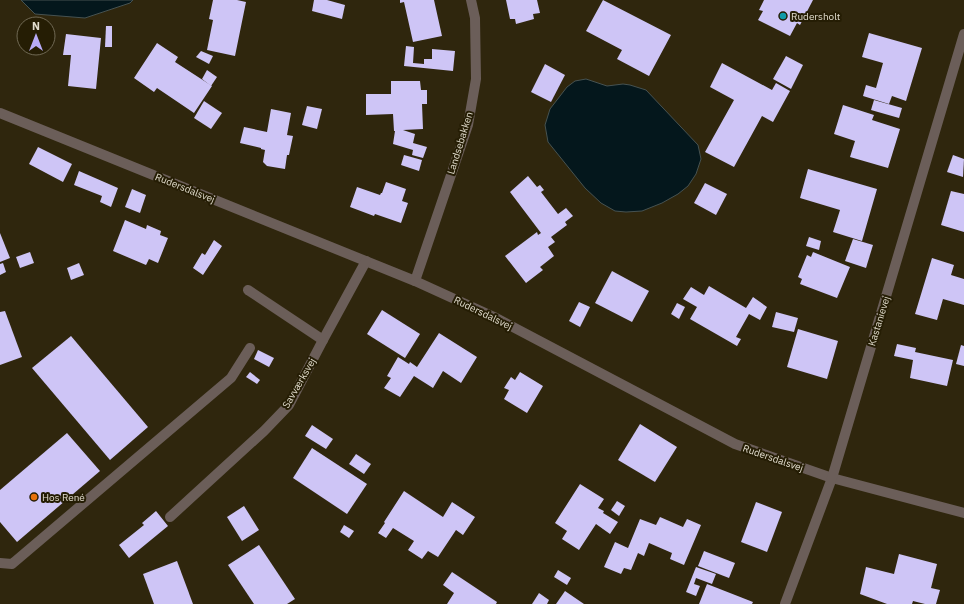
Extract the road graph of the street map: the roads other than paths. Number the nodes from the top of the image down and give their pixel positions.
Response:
1 (471, 0) edge
2 (964, 34) edge
3 (0, 114) edge
4 (366, 261) junction
5 (414, 281) junction
6 (248, 290) dead end
7 (323, 340) junction
8 (250, 348) dead end
9 (832, 478) junction
10 (964, 513) edge
11 (170, 517) dead end
12 (0, 563) edge
13 (785, 604) edge

1 - 5 street, Landsebakken
2 - 9 street, Kastanievej
3 - 4 street, Rudersdalsvej
4 - 5 street, Rudersdalsvej
4 - 7 street, Savværksvej
5 - 9 street, Rudersdalsvej
6 - 7 street
7 - 11 street, Savværksvej
8 - 12 street
9 - 10 street, Rudersdalsvej
9 - 13 street, Kastanievej

